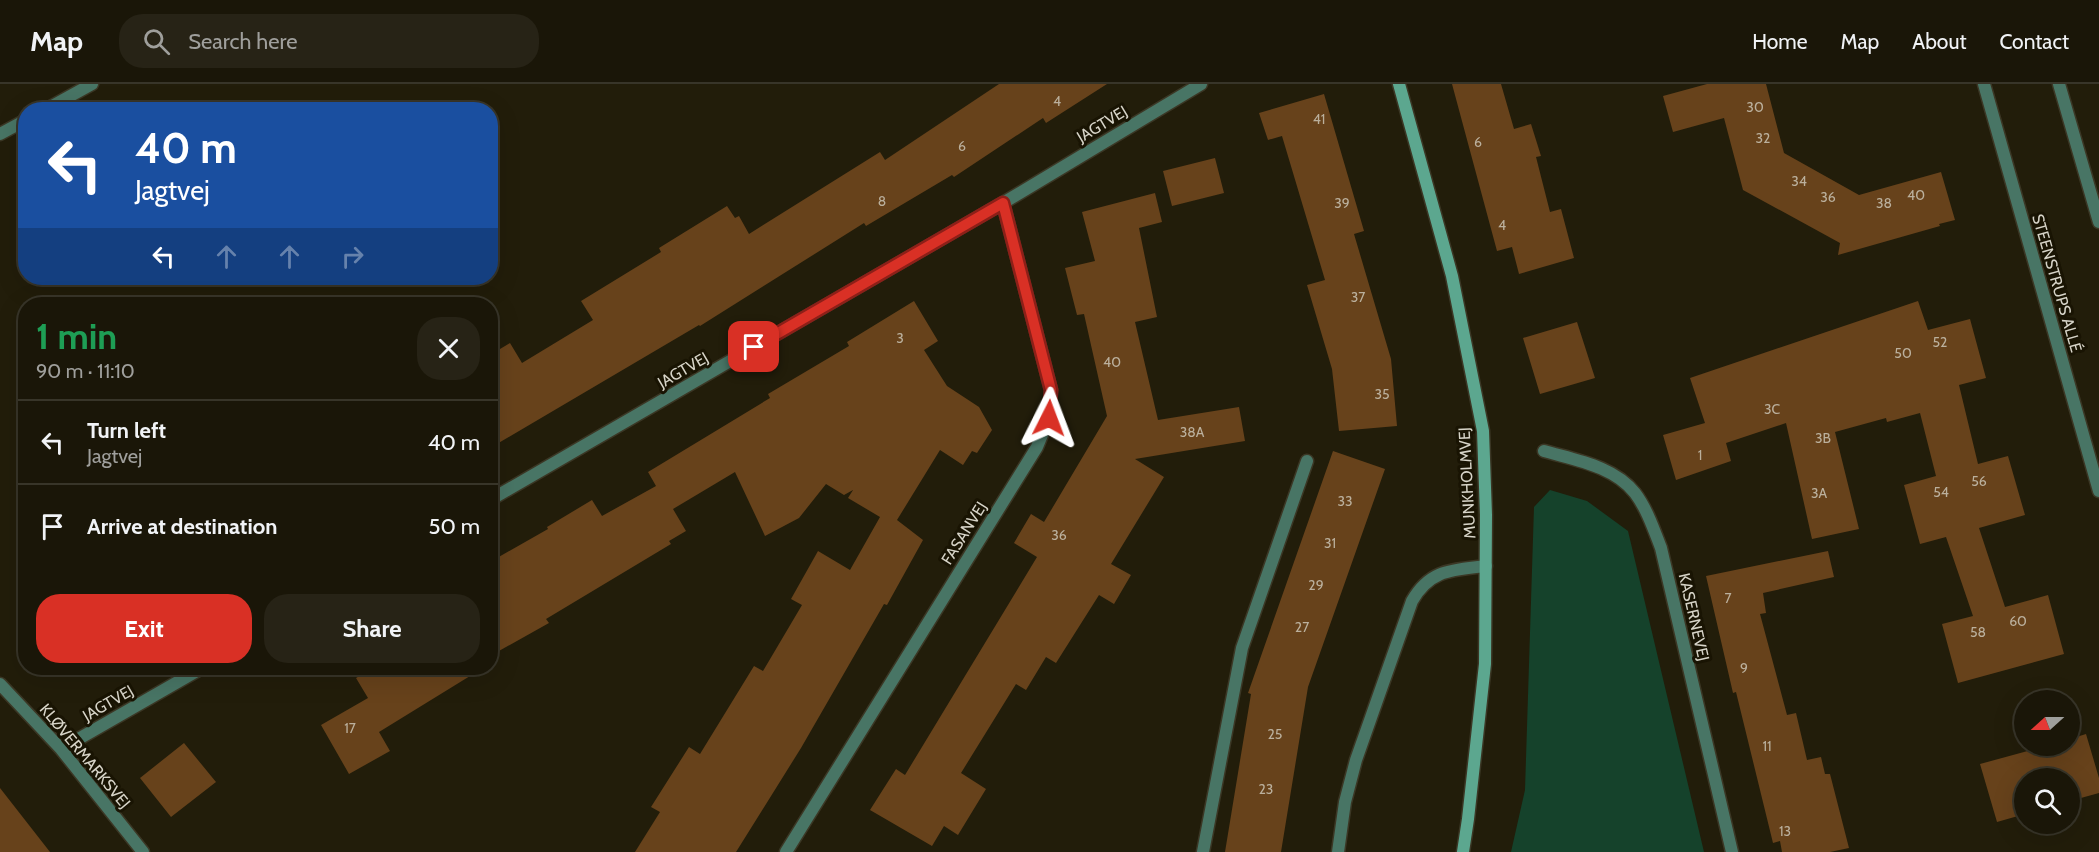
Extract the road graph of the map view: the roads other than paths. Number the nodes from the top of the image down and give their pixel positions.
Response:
1 (92, 84) edge
2 (1201, 84) edge
3 (1399, 84) edge
4 (1984, 84) edge
5 (2059, 84) edge
6 (59, 102) edge
7 (18, 124) edge
8 (0, 134) edge
9 (1003, 203) junction
10 (2099, 222) edge
11 (1544, 451) dead end
12 (1307, 461) dead end
13 (2099, 491) edge
14 (498, 495) edge
15 (1486, 566) junction
16 (190, 675) edge
17 (0, 684) edge
18 (61, 750) junction
19 (143, 852) edge
20 (786, 852) edge
21 (1203, 852) edge
22 (1338, 852) edge
23 (1462, 852) edge
24 (1732, 852) edge

1 - 6 street
2 - 9 street, JAGTVEJ
3 - 15 street, MUNKHOLMVEJ
4 - 13 street, STEENSTRUPS ALLÉ
5 - 10 street
7 - 8 street
9 - 14 street, JAGTVEJ
9 - 20 street, FASANVEJ
11 - 24 street, KASERNEVEJ
12 - 21 street
15 - 22 street
15 - 23 street, MUNKHOLMVEJ
16 - 18 street, JAGTVEJ
17 - 18 street, KLØVERMARKSVEJ
18 - 19 street, KLØVERMARKSVEJ

